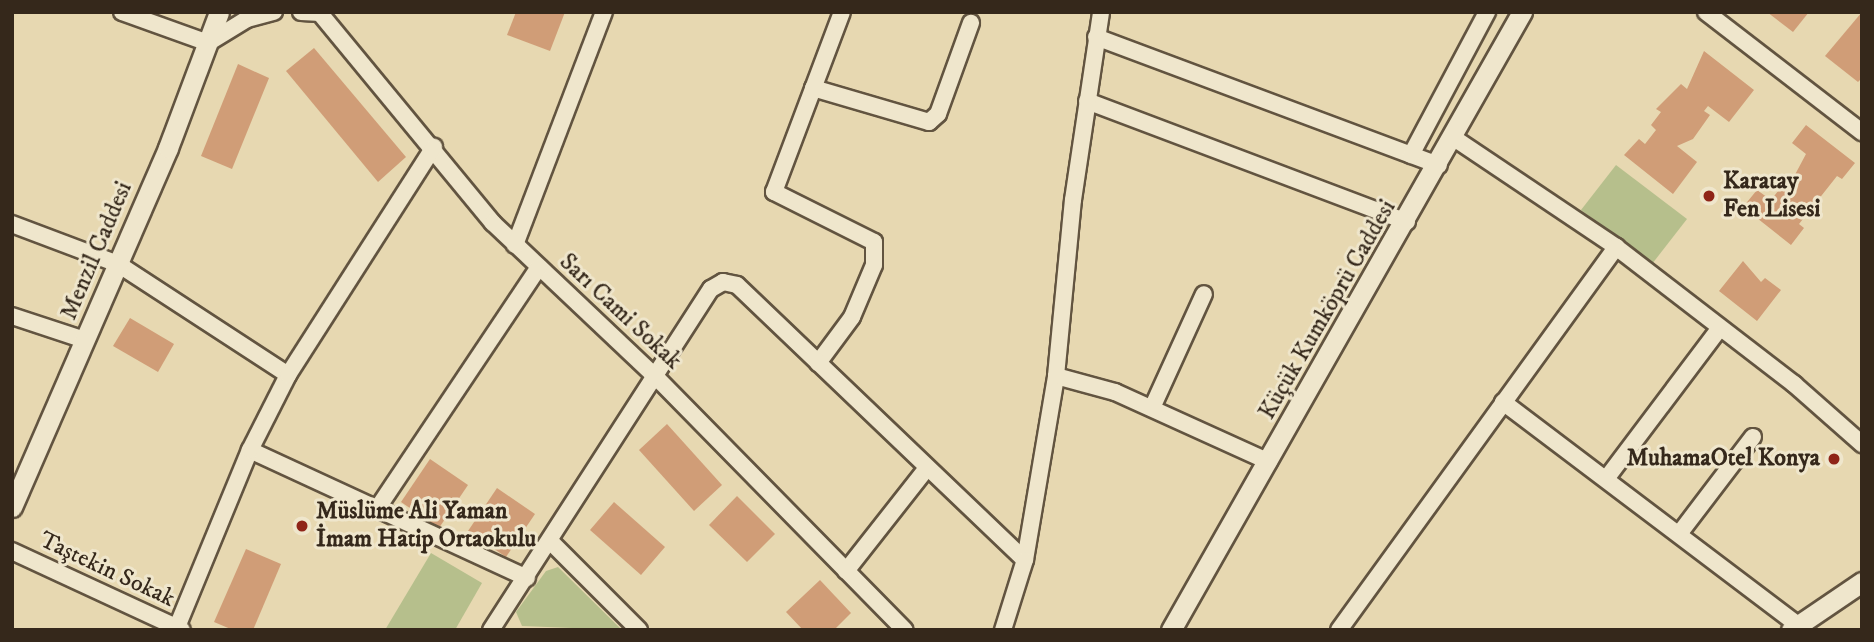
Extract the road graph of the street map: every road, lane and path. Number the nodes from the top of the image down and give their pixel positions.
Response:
1 (122, 12) edge
2 (219, 12) edge
3 (274, 12) edge
4 (301, 12) edge
5 (604, 12) edge
6 (842, 12) edge
7 (1101, 12) edge
8 (1487, 12) edge
9 (1522, 12) edge
10 (1706, 12) edge
11 (320, 13) edge
12 (971, 23) dead end
13 (1096, 37) junction
14 (208, 43) junction
15 (813, 88) junction
16 (1087, 101) junction
17 (1859, 124) edge
18 (1454, 138) junction
19 (434, 147) junction
20 (1411, 155) junction
21 (1438, 165) junction
22 (1407, 222) junction
23 (12, 224) edge
24 (515, 245) junction
25 (1616, 247) junction
26 (118, 264) junction
27 (539, 267) junction
28 (1204, 294) dead end
29 (12, 316) edge
30 (1719, 329) junction
31 (85, 340) junction
32 (818, 363) junction
33 (288, 375) junction
34 (655, 376) junction
35 (1056, 376) junction
36 (1503, 402) junction
37 (1152, 408) junction
38 (1752, 437) dead end
39 (1862, 444) edge
40 (250, 450) junction
41 (1269, 462) junction
42 (927, 468) junction
43 (1606, 479) junction
44 (12, 506) edge
45 (377, 509) junction
46 (1679, 534) junction
47 (550, 541) junction
48 (12, 551) edge
49 (1025, 560) junction
50 (846, 571) junction
51 (527, 578) junction
52 (1862, 582) edge
53 (1794, 627) edge
54 (180, 629) edge
55 (494, 629) edge
56 (639, 630) edge
57 (905, 630) edge
58 (1003, 630) edge
59 (1171, 630) edge
60 (1339, 630) edge

1 - 14 street
2 - 14 street, Menzil Caddesi
3 - 14 street
4 - 11 street
5 - 24 street
6 - 15 street
7 - 13 street
8 - 20 street
9 - 18 street, Küçük Kumköprü Caddesi
10 - 17 street
11 - 19 street, Sarı Cami Sokak
12 - 15 street
13 - 16 street
13 - 20 street
14 - 26 street, Menzil Caddesi
15 - 32 street
16 - 22 street
16 - 35 street
18 - 21 street, Küçük Kumköprü Caddesi
18 - 25 street
19 - 24 street, Sarı Cami Sokak
19 - 33 street
20 - 21 street
21 - 22 street, Küçük Kumköprü Caddesi
22 - 41 street, Küçük Kumköprü Caddesi
23 - 26 street
24 - 27 street, Sarı Cami Sokak
25 - 30 street
25 - 36 street
26 - 31 street, Menzil Caddesi
26 - 33 street
27 - 34 street, Sarı Cami Sokak
27 - 45 street
28 - 37 street
29 - 31 street
30 - 39 street
30 - 43 street
31 - 44 street, Menzil Caddesi
32 - 34 street
32 - 42 street
33 - 40 street
34 - 47 street
34 - 50 street, Sarı Cami Sokak
35 - 37 street
35 - 49 street
36 - 43 street
36 - 60 street
37 - 41 street
38 - 46 street
40 - 45 street
40 - 54 street
41 - 59 street, Küçük Kumköprü Caddesi
42 - 49 street
42 - 50 street
43 - 46 street
45 - 51 street
46 - 53 street
47 - 51 street
47 - 56 street
48 - 54 street, Taştekin Sokak
49 - 58 street
50 - 57 street, Sarı Cami Sokak
51 - 55 street
52 - 53 street

